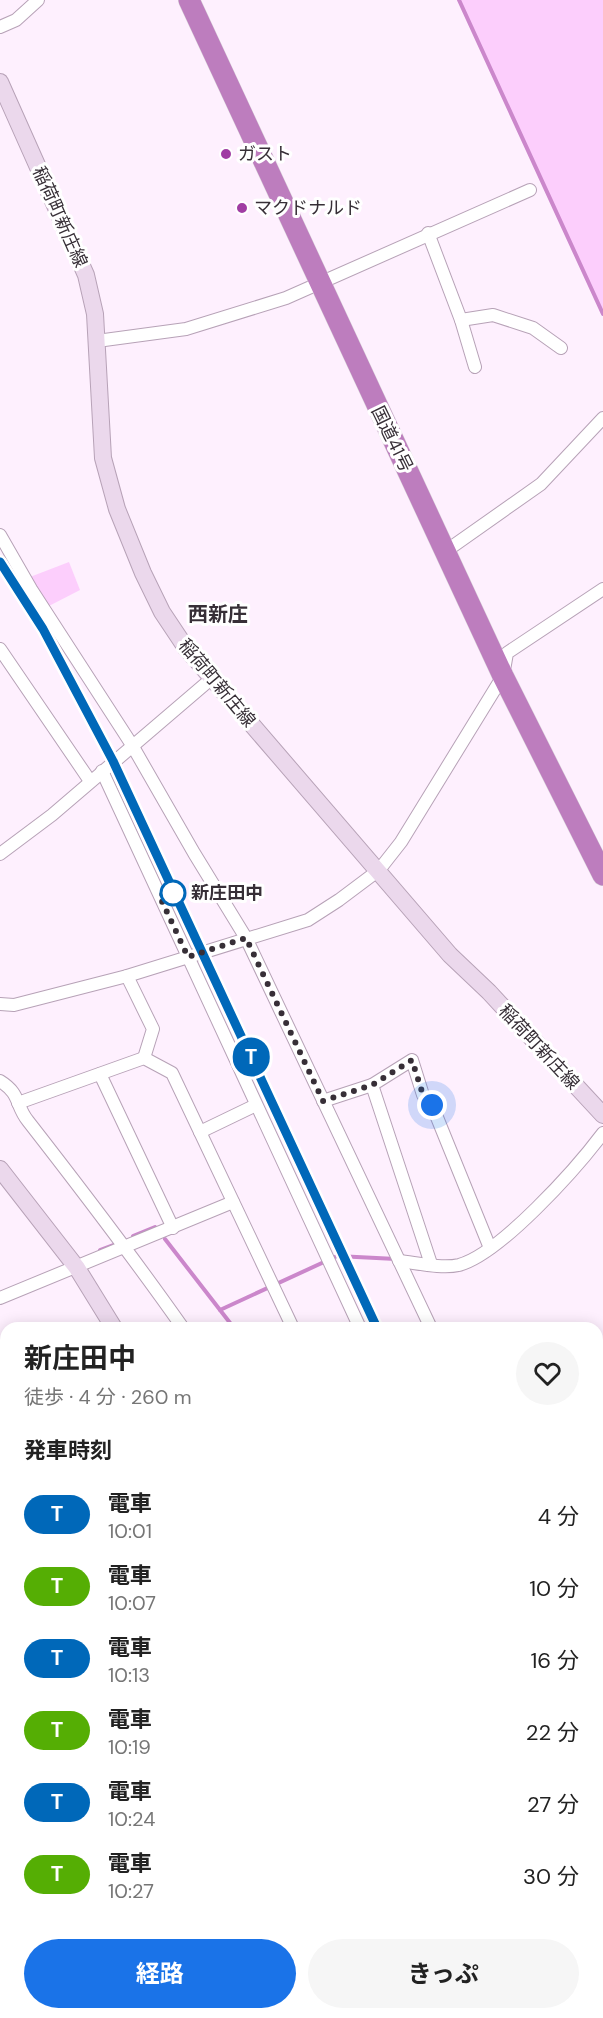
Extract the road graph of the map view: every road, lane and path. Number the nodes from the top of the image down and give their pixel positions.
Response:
1 (38, 0) edge
2 (189, 0) edge
3 (204, 0) edge
4 (0, 27) edge
5 (0, 82) edge
6 (530, 190) dead end
7 (428, 233) junction
8 (326, 280) junction
9 (461, 320) junction
10 (97, 341) junction
11 (561, 348) dead end
12 (476, 367) dead end
13 (603, 418) edge
14 (0, 535) edge
15 (452, 547) junction
16 (603, 589) edge
17 (0, 649) edge
18 (507, 653) junction
19 (503, 676) junction
20 (211, 679) junction
21 (132, 745) junction
22 (102, 771) junction
23 (90, 781) junction
24 (0, 854) edge
25 (379, 870) junction
26 (603, 872) edge
27 (246, 938) junction
28 (188, 957) junction
29 (127, 975) junction
30 (1, 1003) edge
31 (144, 1058) junction
32 (100, 1074) junction
33 (0, 1081) edge
34 (372, 1085) junction
35 (323, 1101) junction
36 (18, 1103) junction
37 (256, 1105) junction
38 (603, 1116) edge
39 (200, 1132) junction
40 (603, 1133) edge
41 (0, 1169) edge
42 (233, 1202) junction
43 (173, 1228) junction
44 (126, 1248) junction
45 (490, 1248) junction
46 (399, 1261) junction
47 (431, 1264) junction
48 (77, 1269) junction
49 (2, 1293) edge
50 (110, 1322) edge
51 (179, 1322) edge
52 (290, 1322) edge
53 (357, 1322) edge
54 (427, 1322) edge

1 - 4 street
2 - 8 highway, 国道41号
3 - 8 highway, 国道41号
5 - 10 main road, 稲荷町新庄線
6 - 7 street
7 - 8 street
7 - 9 street
8 - 10 street
8 - 15 highway, 国道41号
9 - 11 street
9 - 12 street
10 - 20 main road, 稲荷町新庄線
13 - 15 street
14 - 21 street
15 - 18 highway, 国道41号
15 - 19 highway, 国道41号
16 - 18 street
17 - 23 street
18 - 19 street
18 - 26 highway, 国道41号
19 - 25 street
19 - 26 highway, 国道41号
20 - 21 street
20 - 25 main road, 稲荷町新庄線
21 - 22 street
21 - 27 street
22 - 23 street
22 - 28 street
23 - 24 street
25 - 27 street
25 - 38 main road, 稲荷町新庄線
27 - 28 street
27 - 35 street
28 - 29 street
28 - 37 street
29 - 30 street
29 - 31 street
31 - 32 street
31 - 39 street
32 - 36 street
32 - 43 street
33 - 36 street
34 - 35 street
34 - 45 street
34 - 47 street
35 - 46 street
36 - 44 street
37 - 39 street
37 - 53 street
39 - 42 street
40 - 45 street
41 - 48 main road
42 - 43 street
42 - 52 street
43 - 44 street
44 - 48 street
44 - 51 street
45 - 47 street
46 - 47 street
46 - 54 street
48 - 49 street
48 - 50 main road

